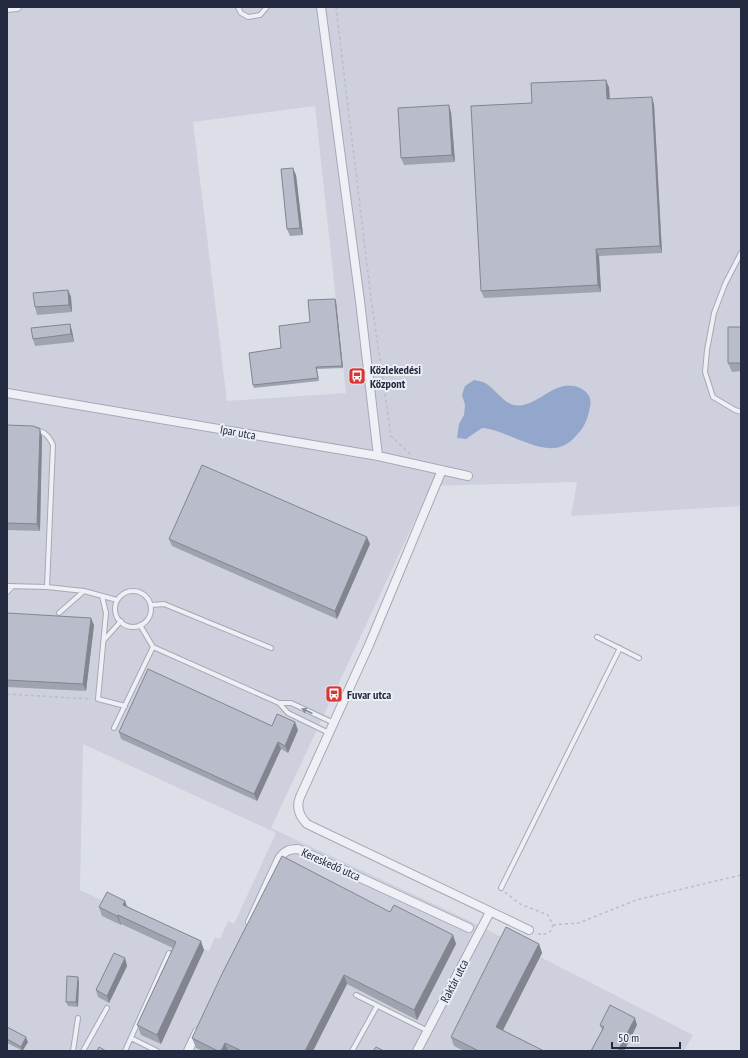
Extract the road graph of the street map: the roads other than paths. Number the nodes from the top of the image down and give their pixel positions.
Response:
1 (17, 7) edge
2 (238, 7) edge
3 (267, 7) edge
4 (321, 7) edge
5 (7, 8) edge
6 (741, 253) edge
7 (7, 393) edge
8 (741, 412) edge
9 (33, 429) edge
10 (378, 456) junction
11 (442, 470) junction
12 (468, 476) dead end
13 (7, 586) edge
14 (13, 586) junction
15 (47, 587) junction
16 (84, 591) junction
17 (7, 592) edge
18 (102, 596) junction
19 (117, 600) junction
20 (150, 606) junction
21 (59, 613) dead end
22 (121, 621) junction
23 (140, 625) junction
24 (597, 637) dead end
25 (104, 640) junction
26 (153, 647) junction
27 (271, 648) dead end
28 (620, 648) junction
29 (639, 658) dead end
30 (279, 703) junction
31 (125, 706) junction
32 (334, 723) junction
33 (114, 728) dead end
34 (329, 734) junction
35 (501, 888) road end
36 (490, 912) junction
37 (468, 928) dead end
38 (529, 930) road end
39 (244, 933) edge
40 (169, 953) edge
41 (356, 995) dead end
42 (377, 1006) junction
43 (107, 1008) dead end
44 (78, 1018) dead end
45 (201, 1023) edge
46 (428, 1031) junction
47 (130, 1038) junction
48 (73, 1051) edge
49 (83, 1051) edge
50 (124, 1051) edge
51 (157, 1051) edge
52 (188, 1051) edge
53 (352, 1051) edge
54 (417, 1051) edge

1 - 5 street
2 - 3 lane
4 - 10 street
6 - 8 lane
7 - 10 street, Ipar utca
9 - 15 lane
10 - 11 street, Ipar utca
11 - 12 street, Ipar utca
11 - 32 street
13 - 14 lane
14 - 15 lane
14 - 17 lane
15 - 16 lane
16 - 18 lane
16 - 21 lane
18 - 19 lane
18 - 25 lane
19 - 20 lane
19 - 22 lane
20 - 23 lane
20 - 27 lane
22 - 23 lane
22 - 25 lane
23 - 26 lane
24 - 28 lane
25 - 31 lane
26 - 30 lane
26 - 31 lane
28 - 29 lane
28 - 35 lane
32 -> 30 lane
30 - 34 lane
31 - 33 lane
32 - 34 street
34 - 36 street
36 - 38 street
36 - 46 street, Raktár utca
37 - 39 street, Kereskedő utca
40 - 47 lane
41 - 42 lane
42 - 46 lane
42 - 53 lane
43 - 49 lane
44 - 48 lane
45 - 52 street
46 - 54 street, Raktár utca
47 - 50 lane
47 - 51 lane

